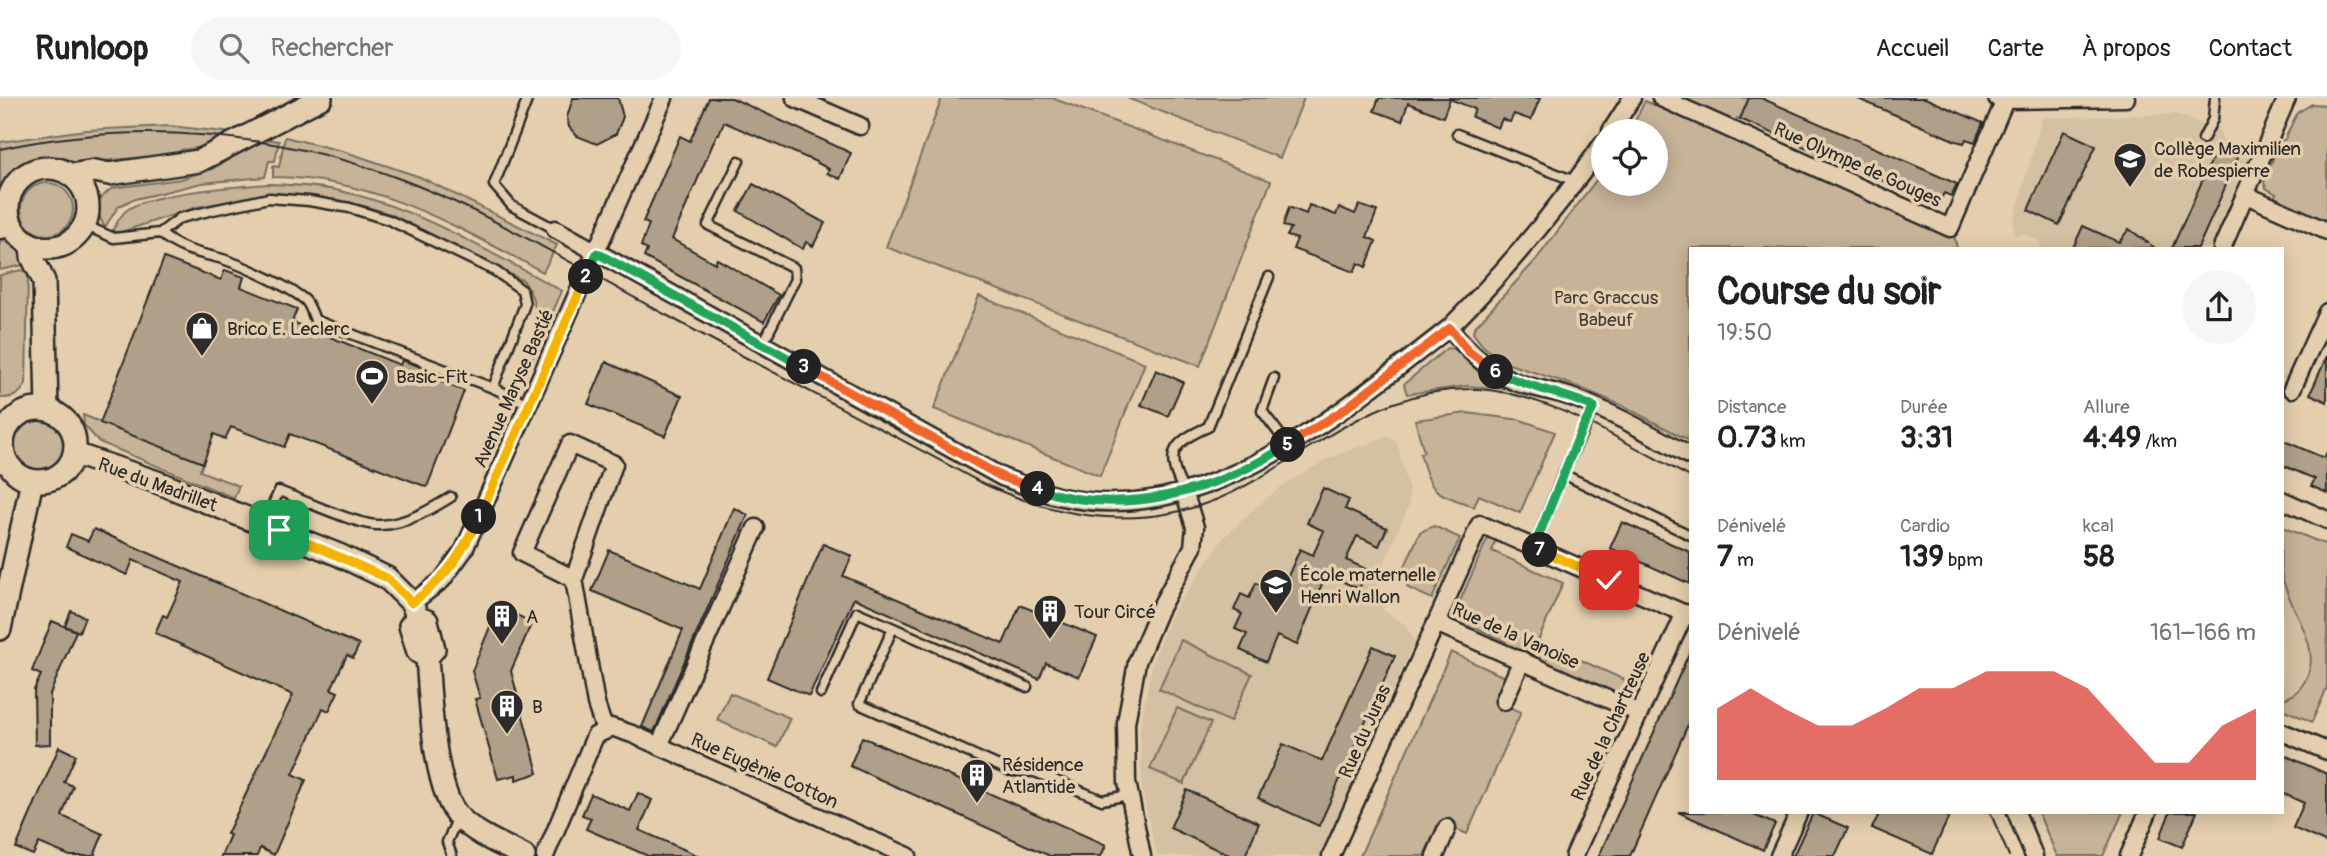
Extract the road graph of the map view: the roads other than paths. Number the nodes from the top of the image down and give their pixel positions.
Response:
1 (321, 98) edge
2 (528, 98) edge
3 (664, 98) edge
4 (795, 98) edge
5 (1632, 98) edge
6 (1661, 98) edge
7 (2126, 98) edge
8 (2216, 98) edge
9 (2287, 98) edge
10 (2003, 99) edge
11 (1619, 119) edge
12 (860, 126) dead end
13 (1457, 134) dead end
14 (2203, 139) dead end
15 (739, 161) dead end
16 (1591, 161) edge
17 (109, 174) junction
18 (70, 175) junction
19 (1577, 181) junction
20 (2246, 195) junction
21 (87, 200) junction
22 (4, 203) edge
23 (84, 225) junction
24 (7, 229) edge
25 (555, 229) joint
26 (2327, 232) edge
27 (160, 233) junction
28 (31, 245) junction
29 (57, 247) junction
30 (2222, 247) edge
31 (597, 253) junction
32 (1269, 277) dead end
33 (44, 281) junction
34 (2327, 312) edge
35 (1450, 328) junction
36 (763, 344) junction
37 (1273, 378) dead end
38 (493, 388) junction
39 (2292, 389) dead end
40 (529, 404) junction
41 (1594, 407) junction
42 (47, 409) junction
43 (4, 425) edge
44 (1288, 445) junction
45 (75, 454) junction
46 (1689, 455) edge
47 (4, 466) edge
48 (1563, 474) junction
49 (32, 481) junction
50 (1184, 491) junction
51 (451, 497) dead end
52 (2284, 501) edge
53 (2327, 520) edge
54 (264, 524) junction
55 (757, 528) dead end
56 (1689, 535) edge
57 (1534, 547) junction
58 (574, 579) junction
59 (415, 610) junction
60 (1688, 614) edge
61 (1436, 623) junction
62 (893, 628) junction
63 (0, 629) edge
64 (1522, 660) junction
65 (1027, 687) dead end
66 (821, 693) dead end
67 (1504, 701) dead end
68 (1639, 713) junction
69 (605, 731) junction
70 (2284, 733) edge
71 (659, 746) junction
72 (2327, 751) edge
73 (1129, 794) junction
74 (1798, 814) edge
75 (2017, 814) edge
76 (2147, 814) edge
77 (458, 817) junction
78 (1447, 828) dead end
79 (452, 856) edge
80 (524, 856) edge
81 (545, 856) edge
82 (908, 856) edge
83 (1142, 856) edge
84 (1331, 856) edge
85 (1435, 856) edge
86 (1574, 856) edge
87 (1779, 856) edge
88 (2034, 856) edge
89 (2129, 856) edge

1 - 17 street
2 - 25 lane
3 - 31 street, Avenue Maryse Bastié
4 - 12 street
5 - 11 street
6 - 10 street, Rue Olympe de Gouges
7 - 10 street
8 - 14 lane
9 - 20 street
13 - 19 lane
15 - 36 lane
16 - 19 street
17 - 18 street
17 - 21 street
18 - 21 street
18 - 22 street
19 - 35 street
20 - 26 street
20 - 30 street
21 - 23 street
22 - 24 street
23 - 27 lane
23 - 29 street
24 - 28 street
25 - 31 street
27 - 38 lane
27 - 38 lane
28 - 29 street
28 - 33 street
29 - 33 street
31 - 36 street
31 - 40 street, Avenue Maryse Bastié
32 - 50 lane
33 - 42 street
34 - 39 street
35 - 41 street
35 - 44 street
36 - 50 street
37 - 44 lane
38 - 40 lane
40 - 59 street, Avenue Maryse Bastié
41 - 46 street
41 - 48 lane
42 - 43 street
42 - 45 street
43 - 47 street
44 - 50 street
45 - 49 street
45 - 54 street, Rue du Madrillet
47 - 49 street
48 - 56 lane
48 - 57 lane
49 - 63 street
50 - 73 street
51 - 54 lane
52 - 53 street
54 - 59 street, Rue du Madrillet
55 - 71 street
57 - 60 street
57 - 61 street, Rue de la Vanoise
58 - 58 street
58 - 69 street
59 - 77 street, Rue du Madrillet
60 - 68 street, Rue de la Chartreuse
61 - 64 street, Rue de la Vanoise
61 - 84 street, Rue du Juras
62 - 65 lane
62 - 66 lane
62 - 73 lane
64 - 67 street
64 - 68 street, Rue de la Vanoise
68 - 86 street, Rue de la Chartreuse
69 - 71 street, Rue Eugènie Cotton
69 - 81 street
70 - 72 street
71 - 82 street, Rue Eugènie Cotton
73 - 83 street
74 - 87 street
75 - 88 street
76 - 89 street
77 - 79 lane
77 - 80 street
78 - 85 street

